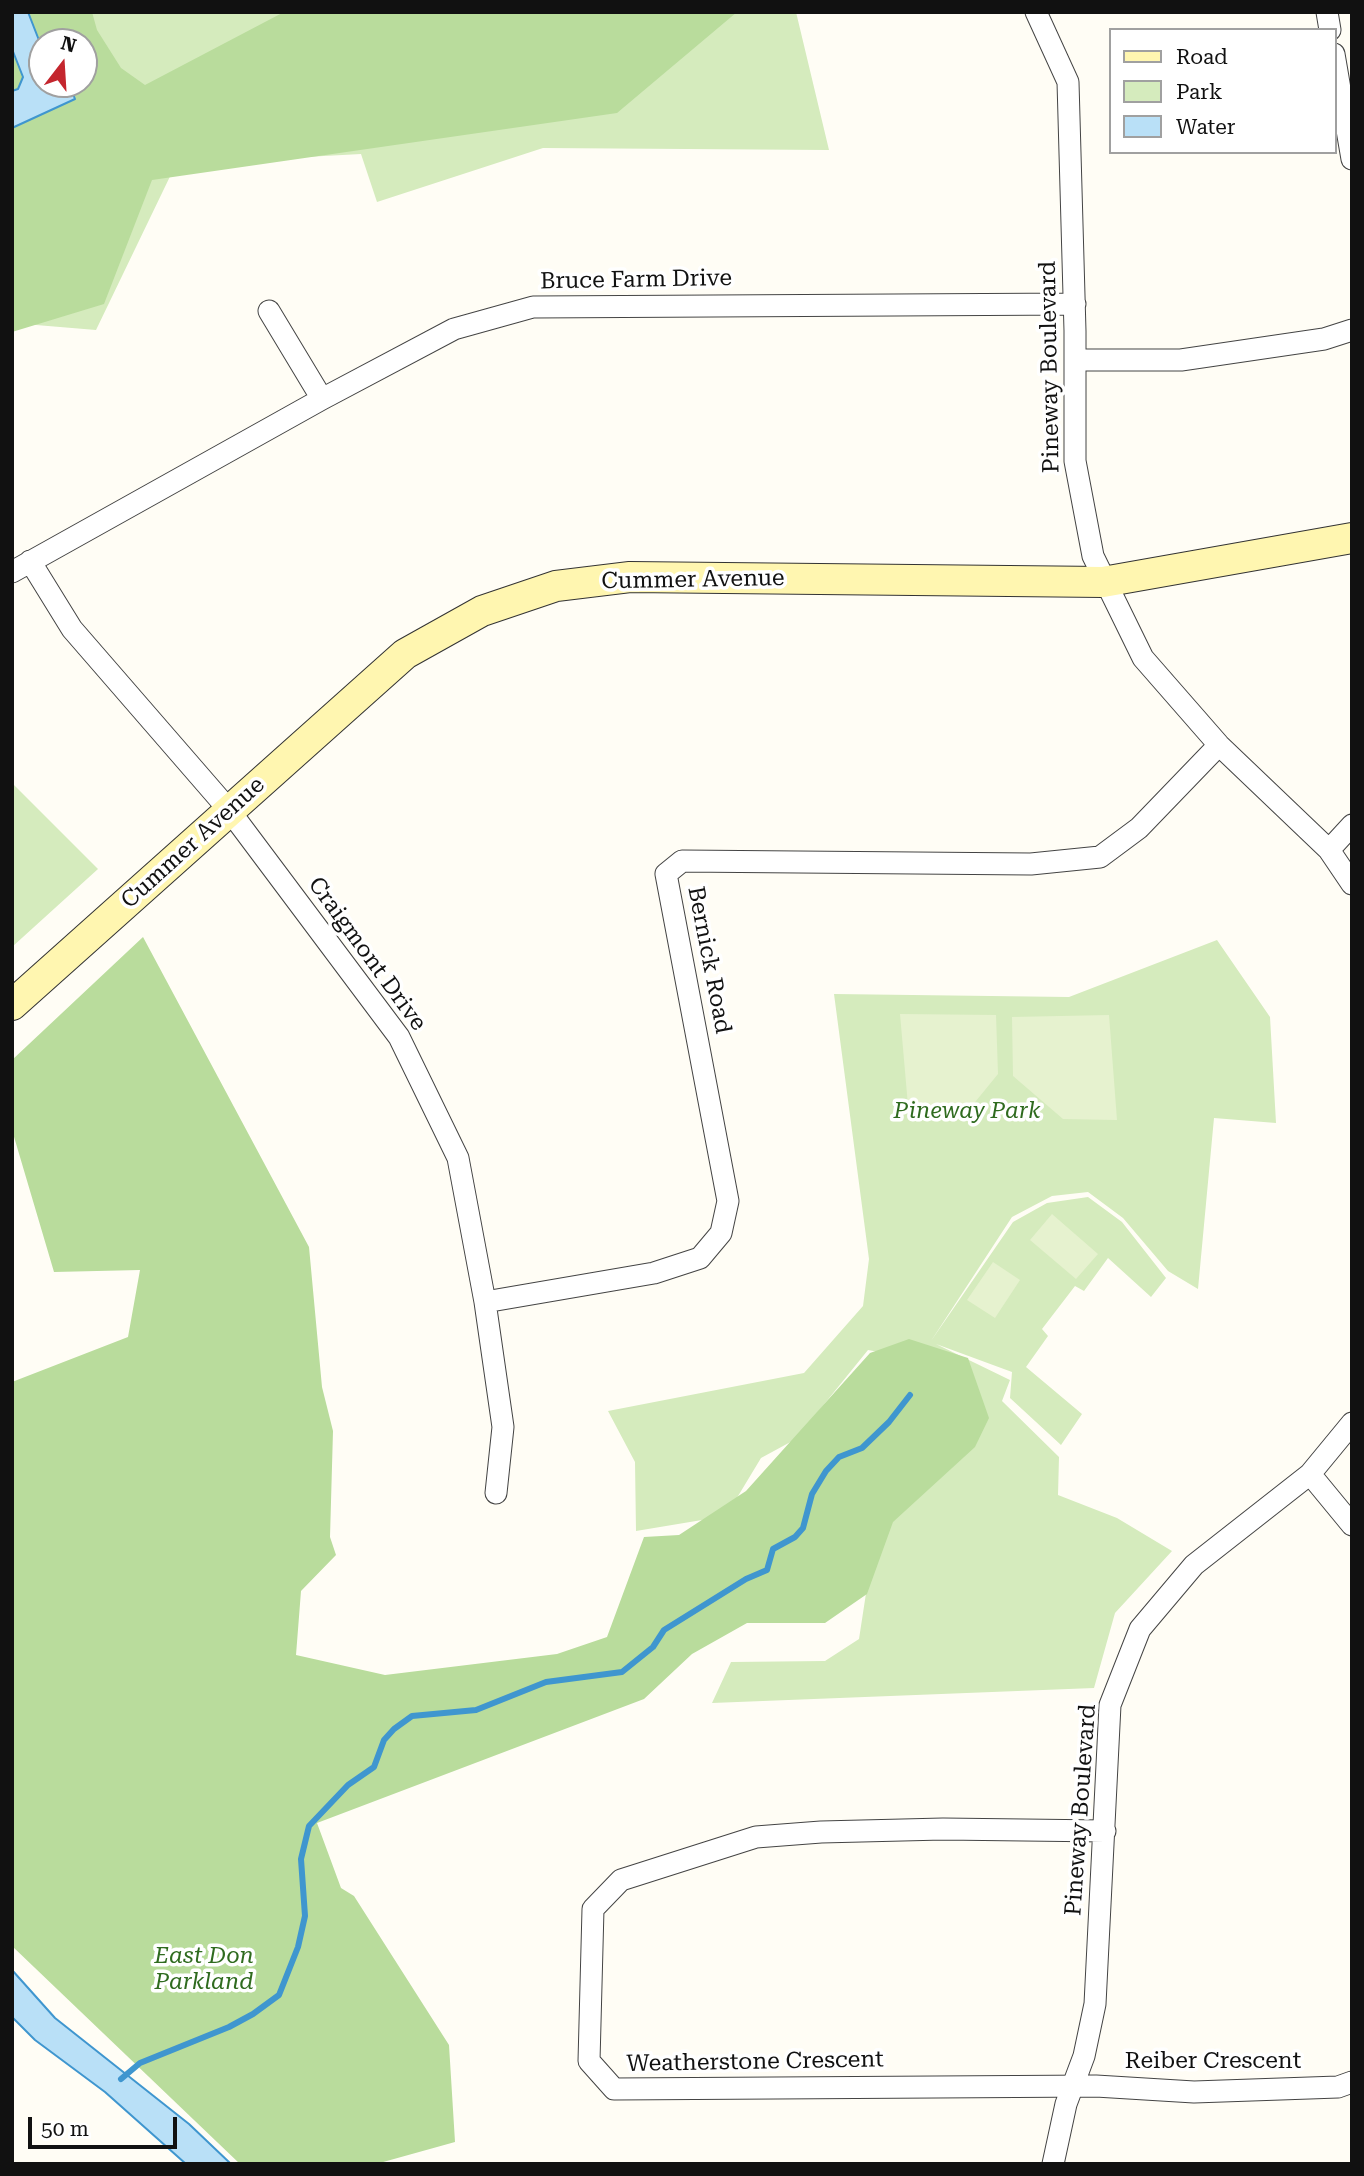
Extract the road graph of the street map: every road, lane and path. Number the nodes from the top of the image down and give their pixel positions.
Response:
1 (1036, 12) edge
2 (1336, 66) edge
3 (1352, 159) edge
4 (1075, 304) junction
5 (269, 311) dead end
6 (1352, 330) edge
7 (1076, 360) junction
8 (322, 399) junction
9 (1352, 538) edge
10 (21, 567) edge
11 (1103, 582) junction
12 (1219, 745) junction
13 (229, 810) junction
14 (1352, 825) edge
15 (1329, 850) junction
16 (1352, 884) edge
17 (12, 1005) edge
18 (485, 1302) junction
19 (1352, 1423) edge
20 (1310, 1474) junction
21 (496, 1493) dead end
22 (1352, 1525) edge
23 (1105, 1831) junction
24 (1352, 2082) edge
25 (1073, 2087) junction
26 (1053, 2164) edge

1 - 4 street, Pineway Boulevard
2 - 3 street
4 - 7 street, Pineway Boulevard
4 - 8 street, Bruce Farm Drive
5 - 8 street
6 - 7 street
7 - 11 street, Pineway Boulevard
8 - 10 street, Bruce Farm Drive
9 - 11 street, Cummer Avenue
10 - 13 street, Craigmont Drive
11 - 12 street, Pineway Boulevard
11 - 13 street, Cummer Avenue
12 - 15 street, Pineway Boulevard
12 - 18 street, Bernick Road
13 - 17 street, Cummer Avenue
13 - 18 street, Craigmont Drive
14 - 15 street
15 - 16 street, Pineway Boulevard
18 - 21 street, Craigmont Drive
19 - 20 street, Pineway Boulevard
20 - 22 street
20 - 23 street, Pineway Boulevard
23 - 25 street, Pineway Boulevard
23 - 25 street, Weatherstone Crescent
24 - 25 street, Reiber Crescent
25 - 26 street, Pineway Boulevard

